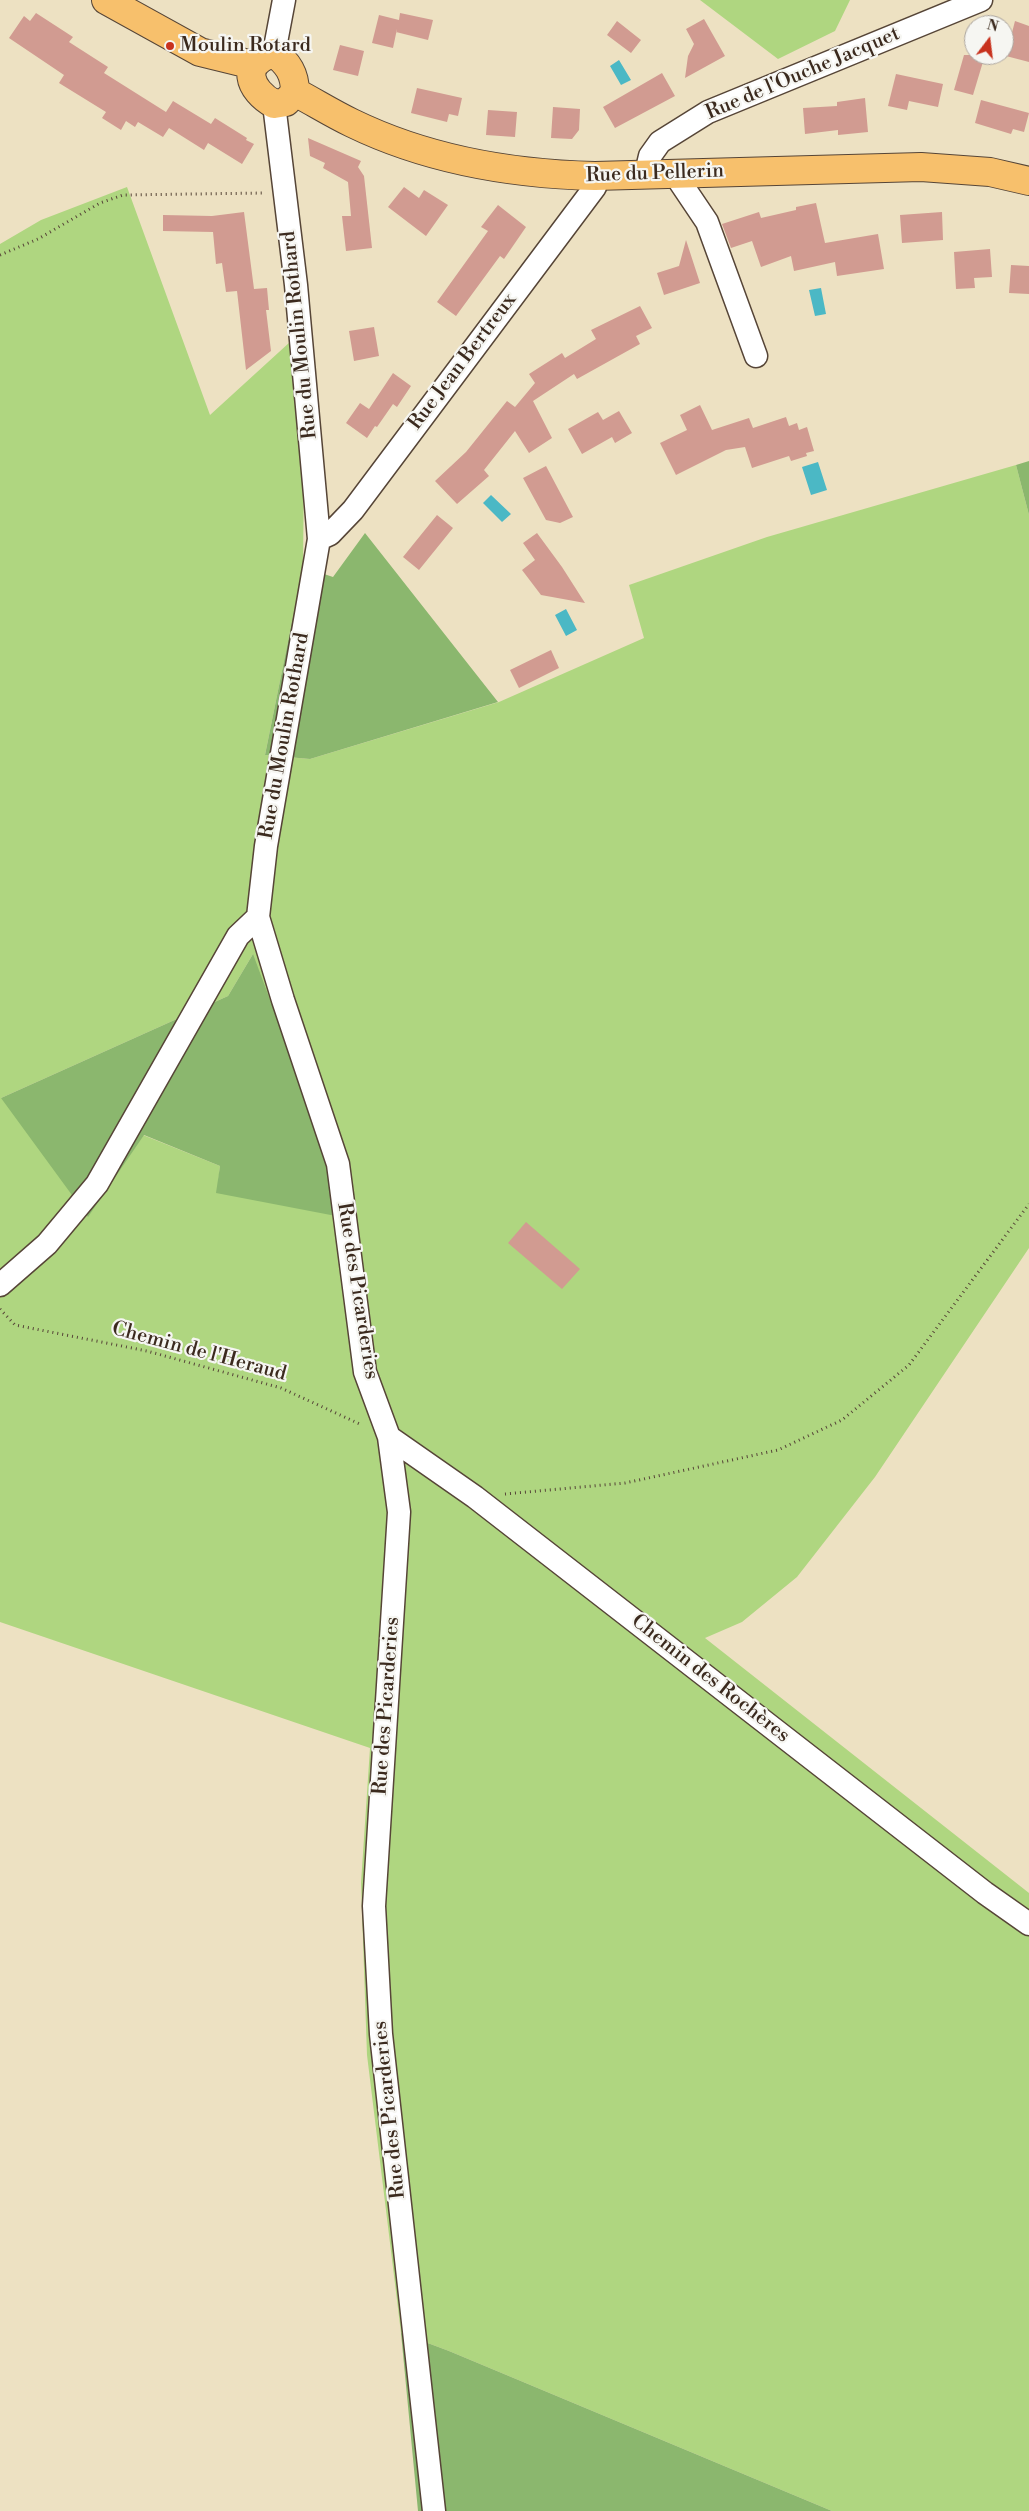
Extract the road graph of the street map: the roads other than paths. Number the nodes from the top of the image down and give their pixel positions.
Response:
1 (106, 0) edge
2 (284, 0) edge
3 (981, 0) edge
4 (263, 59) junction
5 (285, 98) junction
6 (646, 173) junction
7 (674, 173) junction
8 (595, 176) junction
9 (1029, 181) edge
10 (756, 356) dead end
11 (319, 539) junction
12 (258, 917) junction
13 (0, 1285) edge
14 (390, 1437) junction
15 (1029, 1924) edge
16 (434, 2511) edge

1 - 4 main road
2 - 4 street
3 - 6 street, Rue de l'Ouche Jacquet
4 - 5 main road
4 - 5 main road
5 - 8 main road, Rue du Pellerin
5 - 11 street, Rue du Moulin Rothard
6 - 7 main road, Rue du Pellerin
6 - 8 main road, Rue du Pellerin
7 - 9 main road, Rue du Pellerin
7 - 10 street
8 - 11 street, Rue Jean Bertreux
11 - 12 street, Rue du Moulin Rothard
12 - 13 street
12 - 14 street, Rue des Picarderies
14 - 15 street, Chemin des Rochères
14 - 16 street, Rue des Picarderies

